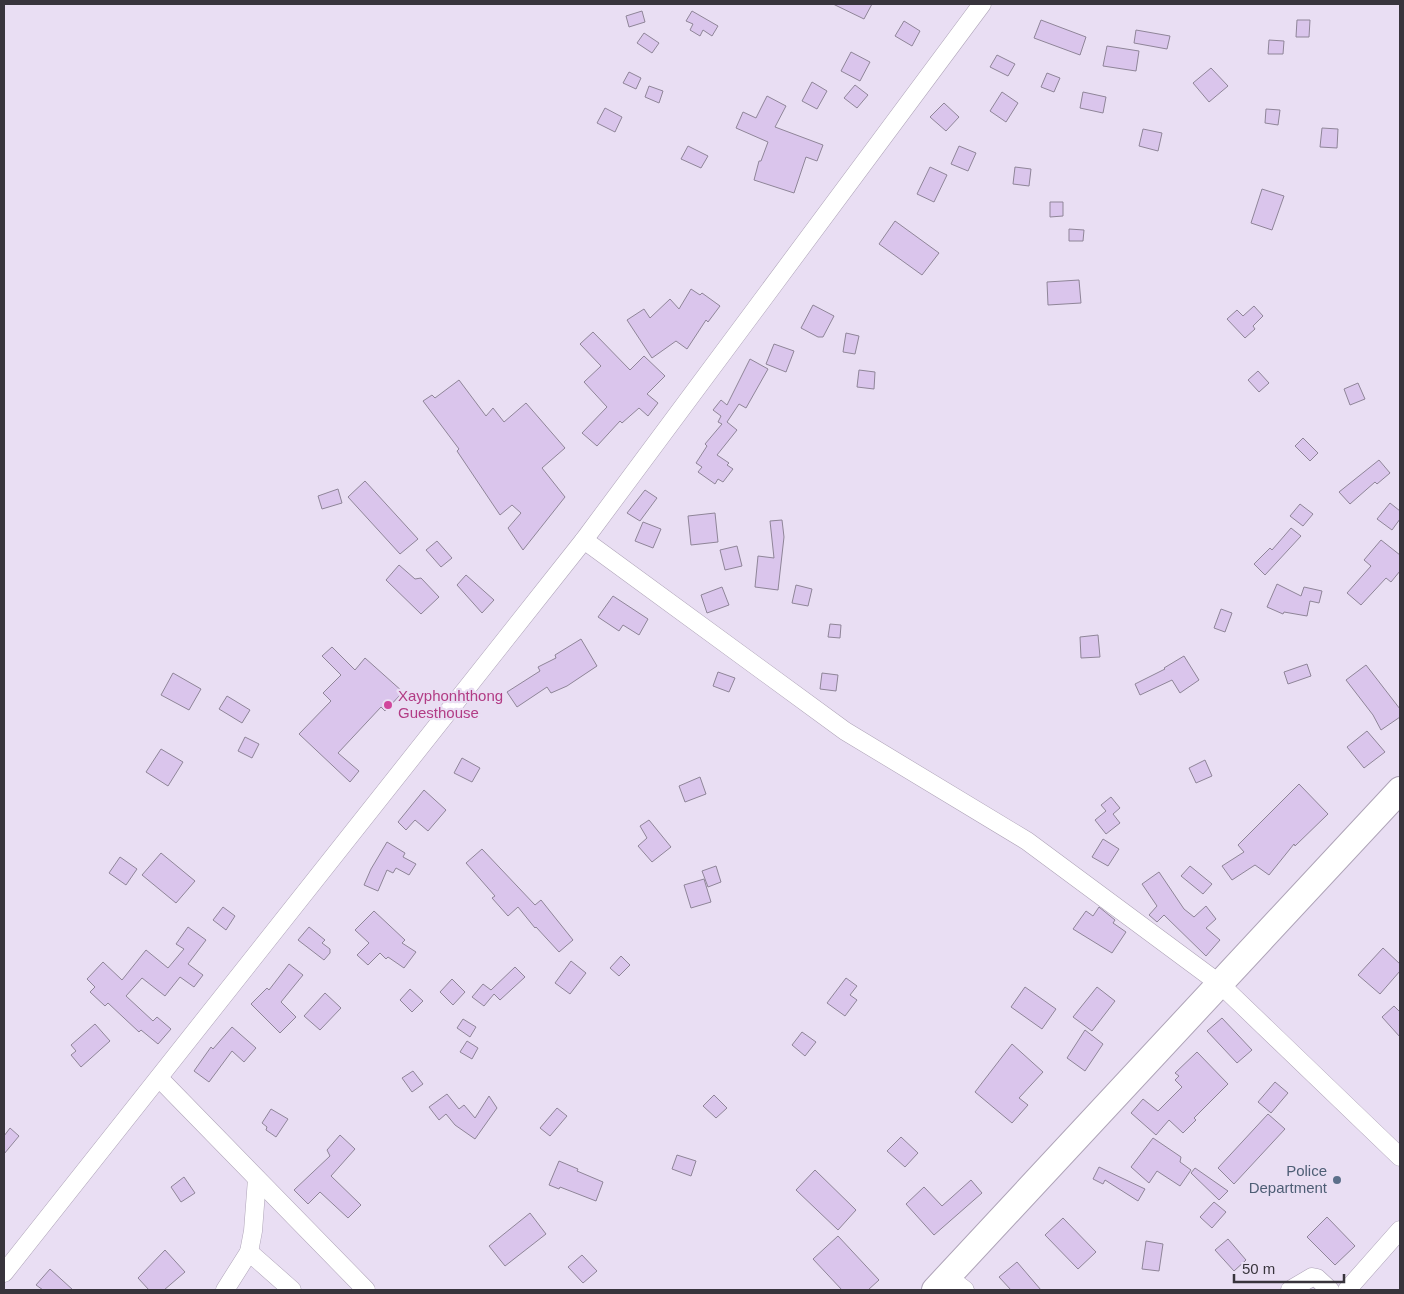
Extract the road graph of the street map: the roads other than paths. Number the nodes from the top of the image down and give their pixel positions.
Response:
1 (982, 4) edge
2 (584, 540) junction
3 (1400, 790) edge
4 (1220, 984) junction
5 (159, 1078) junction
6 (1400, 1157) edge
7 (257, 1179) junction
8 (1400, 1230) edge
9 (249, 1252) junction
10 (4, 1273) edge
11 (949, 1286) edge
12 (225, 1290) edge
13 (292, 1290) edge
14 (366, 1290) edge
15 (1290, 1290) edge
16 (1330, 1290) edge
17 (1347, 1290) edge

1 - 2 street
2 - 4 street
2 - 5 street
3 - 4 highway
4 - 6 street
4 - 11 highway
5 - 7 street
5 - 10 street
7 - 9 street
7 - 14 street
8 - 17 street
9 - 12 street
9 - 13 street
15 - 16 street

